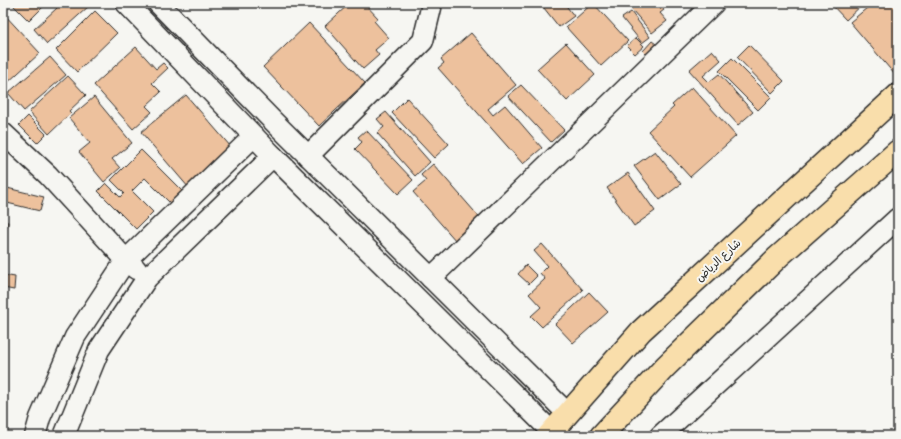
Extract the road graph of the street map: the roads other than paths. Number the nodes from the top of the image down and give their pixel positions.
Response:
1 (126, 3) edge
2 (158, 3) edge
3 (714, 3) edge
4 (431, 5) edge
5 (898, 94) edge
6 (3, 133) edge
7 (254, 136) junction
8 (898, 151) edge
9 (273, 156) junction
10 (308, 156) junction
11 (898, 218) edge
12 (126, 260) junction
13 (147, 278) junction
14 (431, 278) junction
15 (568, 414) junction
16 (550, 434) edge
17 (35, 436) edge
18 (64, 436) edge
19 (601, 436) edge
20 (660, 436) edge

1 - 7 street
2 - 10 street
3 - 14 street
4 - 10 street
5 - 15 main road, شارع الرياض
6 - 12 street
7 - 9 street
7 - 12 street
8 - 19 main road
9 - 13 street
9 - 16 street
10 - 14 street
11 - 20 street
12 - 13 street
12 - 17 street
13 - 18 street
14 - 15 street
15 - 16 main road, شارع الرياض

